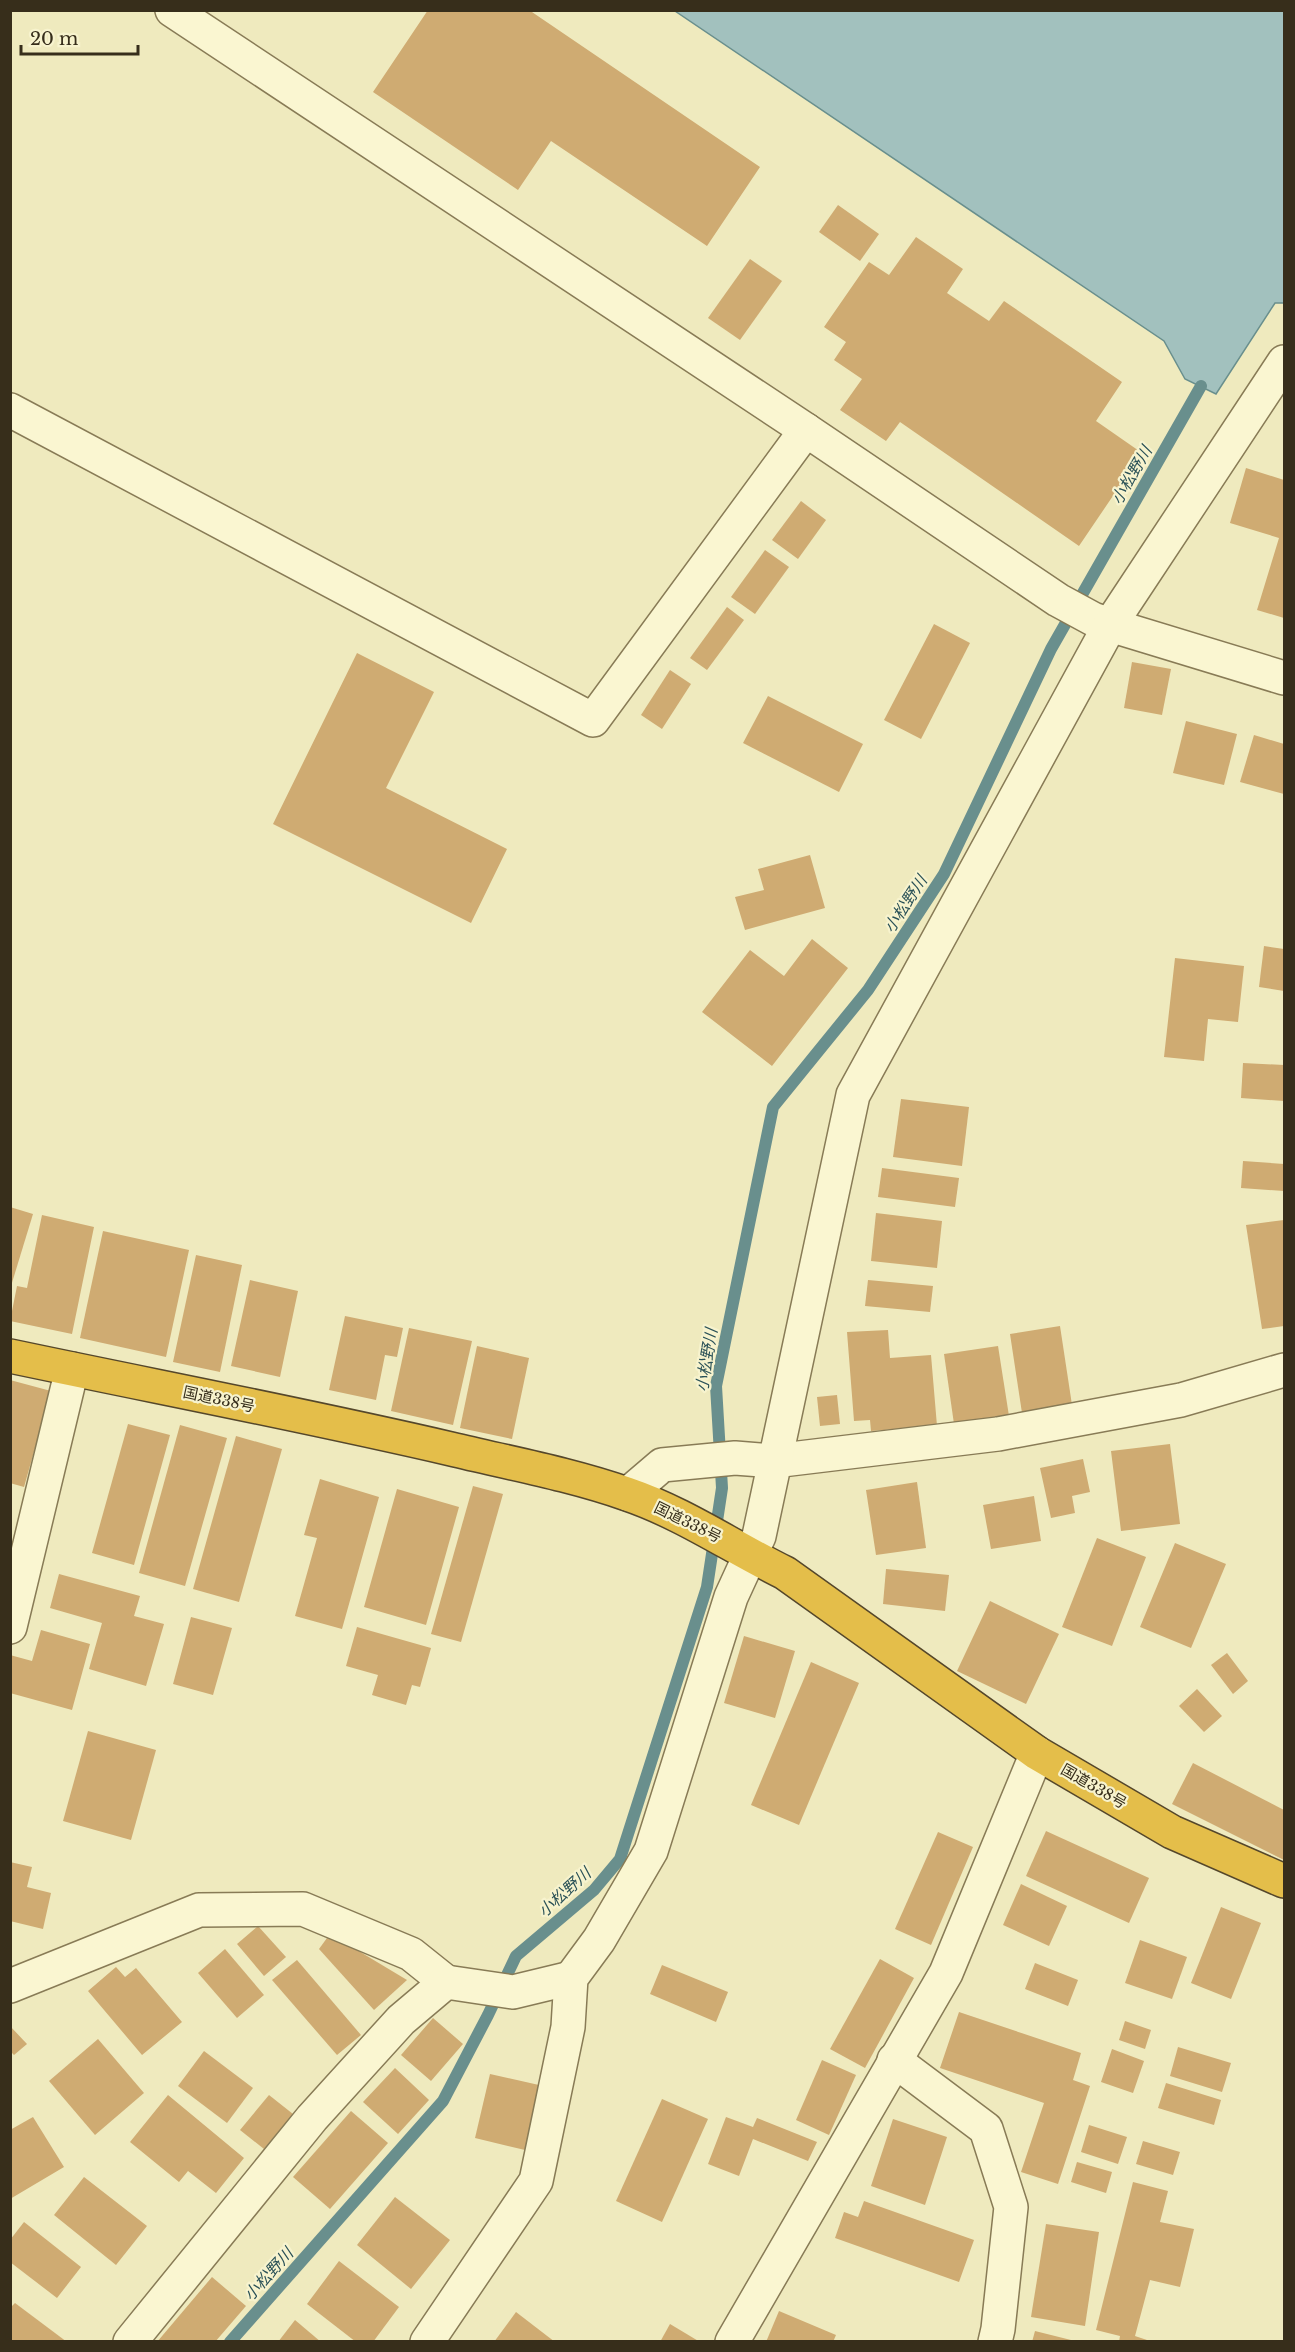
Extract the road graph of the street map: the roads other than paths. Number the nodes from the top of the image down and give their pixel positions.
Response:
1 (172, 10) edge
2 (1284, 362) edge
3 (10, 411) edge
4 (806, 430) junction
5 (1102, 622) junction
6 (1284, 678) edge
7 (10, 1356) edge
8 (72, 1369) junction
9 (1284, 1370) edge
10 (774, 1461) junction
11 (628, 1494) junction
12 (742, 1551) junction
13 (10, 1627) edge
14 (1037, 1753) junction
15 (1284, 1881) edge
16 (571, 1978) junction
17 (446, 1982) junction
18 (10, 1986) edge
19 (894, 2060) junction
20 (130, 2342) edge
21 (427, 2342) edge
22 (732, 2342) edge
23 (995, 2342) edge

1 - 4 street
2 - 5 street
3 - 4 street
4 - 5 street
5 - 6 street
5 - 10 street
7 - 8 highway, 国道338号
8 - 11 highway, 国道338号
8 - 13 street
9 - 10 street
10 - 11 street
10 - 12 street
11 - 12 highway, 国道338号
12 - 14 highway, 国道338号
12 - 16 street
14 - 15 highway, 国道338号
14 - 19 street
16 - 17 street
16 - 21 street
17 - 18 street
17 - 20 street
19 - 22 street
19 - 23 street

